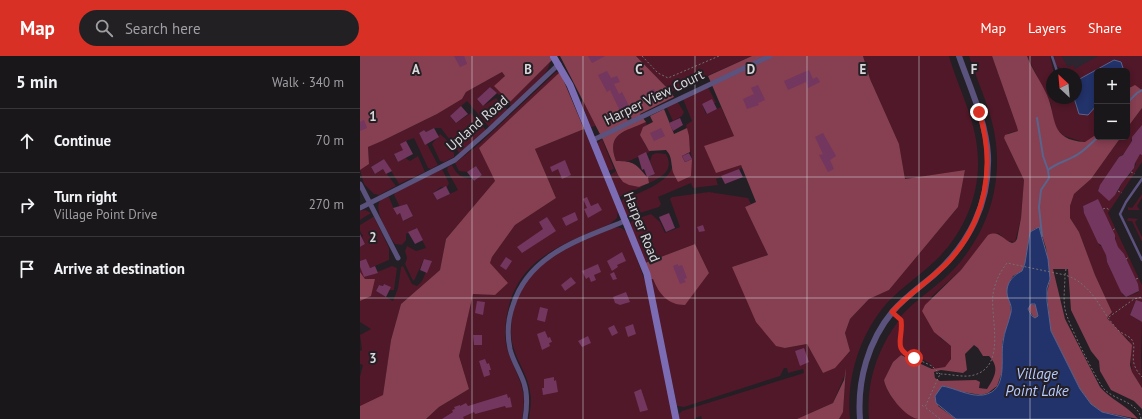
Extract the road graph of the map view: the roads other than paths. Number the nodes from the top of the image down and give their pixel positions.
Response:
1 (553, 56) edge
2 (770, 56) edge
3 (959, 56) edge
4 (1052, 56) edge
5 (558, 64) junction
6 (1056, 68) edge
7 (592, 140) junction
8 (1142, 179) edge
9 (360, 184) edge
10 (370, 203) junction
11 (360, 208) edge
12 (625, 221) junction
13 (398, 258) dead end
14 (1142, 260) edge
15 (525, 419) edge
16 (676, 419) edge
17 (860, 419) edge

1 - 5 main road, Harper Road
2 - 7 street, Harper View Court
3 - 17 street
4 - 6 lane
5 - 7 main road, Harper Road
5 - 10 street, Upland Road
7 - 12 main road, Harper Road
8 - 14 lane
9 - 10 street
10 - 11 street, Upland Road
10 - 13 street
12 - 15 street
12 - 16 main road, Harper Road

